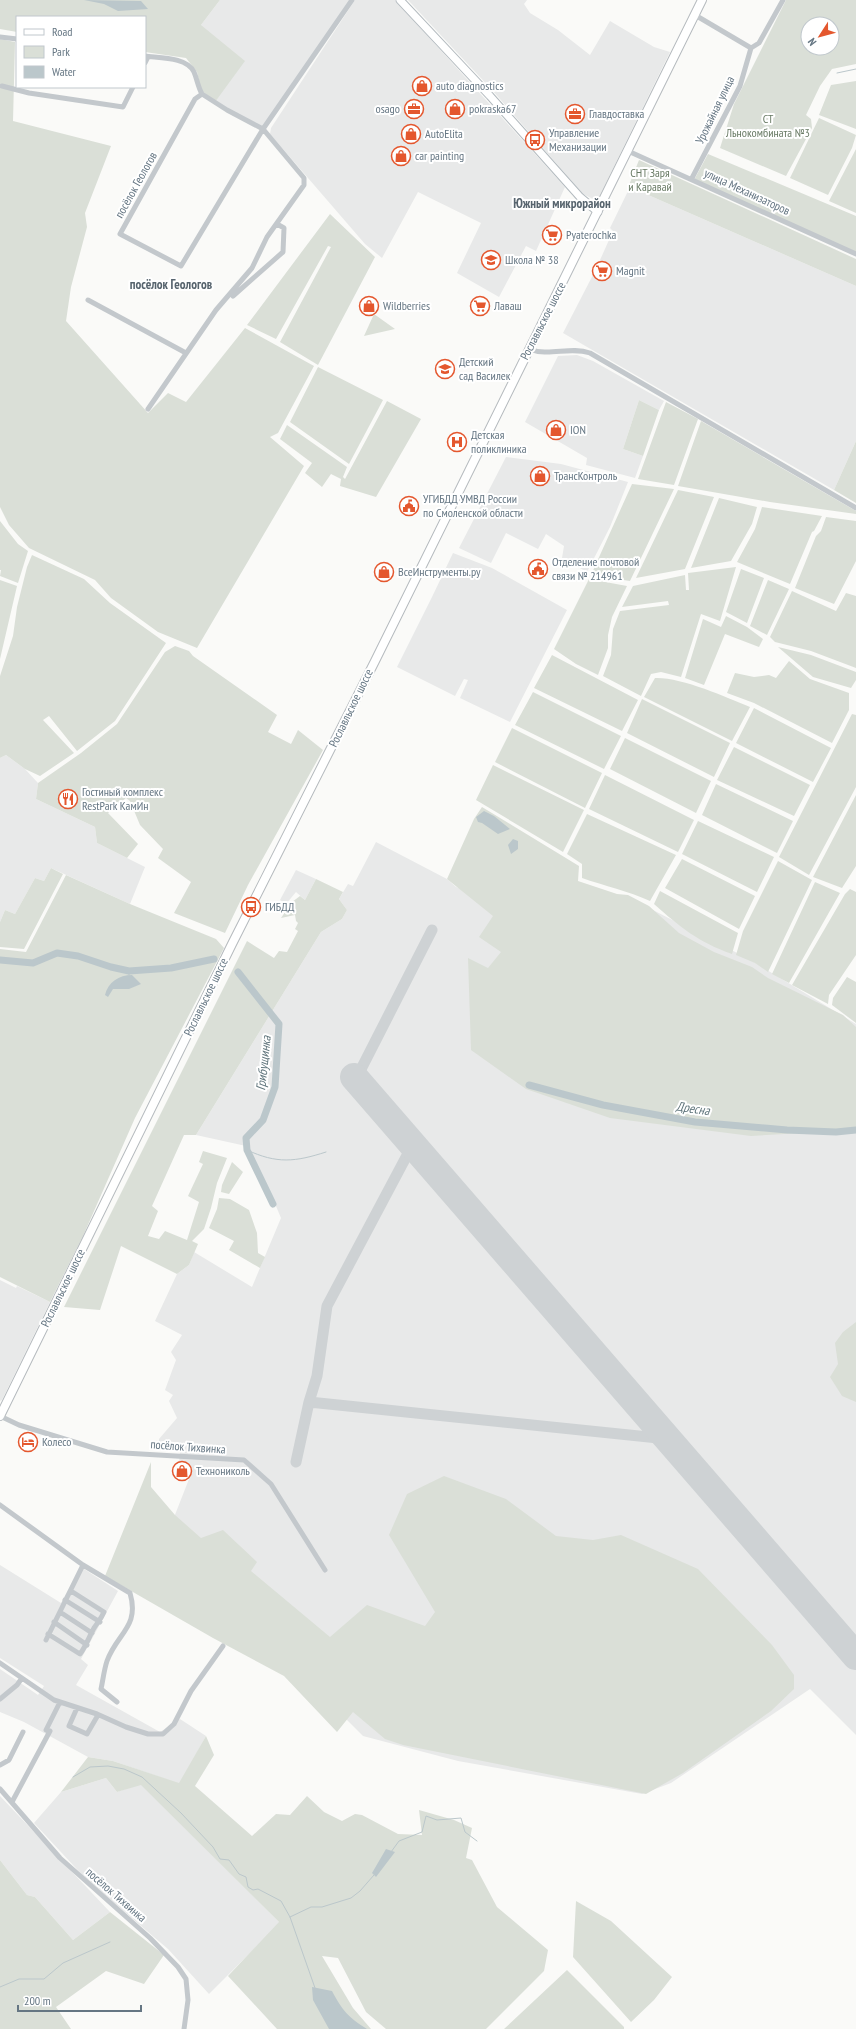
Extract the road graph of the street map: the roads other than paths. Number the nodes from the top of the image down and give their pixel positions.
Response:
1 (352, 0) edge
2 (400, 0) edge
3 (702, 0) edge
4 (783, 0) edge
5 (695, 15) junction
6 (0, 37) edge
7 (16, 39) edge
8 (751, 48) junction
9 (147, 57) edge
10 (2, 86) dead end
11 (132, 88) edge
12 (202, 94) junction
13 (263, 129) junction
14 (628, 151) junction
15 (692, 178) junction
16 (598, 212) junction
17 (277, 224) junction
18 (856, 254) edge
19 (88, 300) dead end
20 (222, 305) junction
21 (529, 349) junction
22 (186, 353) junction
23 (148, 409) dead end
24 (856, 508) edge
25 (2, 1407) edge
26 (0, 1416) edge
27 (0, 1505) edge
28 (83, 1564) junction
29 (325, 1570) dead end
30 (71, 1591) junction
31 (65, 1600) junction
32 (60, 1612) junction
33 (54, 1622) junction
34 (100, 1622) junction
35 (92, 1633) junction
36 (48, 1634) junction
37 (46, 1640) dead end
38 (87, 1646) junction
39 (223, 1646) dead end
40 (0, 1663) edge
41 (22, 1678) junction
42 (0, 1699) edge
43 (60, 1702) junction
44 (117, 1702) dead end
45 (77, 1708) junction
46 (98, 1714) junction
47 (23, 1732) dead end
48 (0, 1765) edge
49 (0, 1790) edge
50 (12, 1802) junction
51 (184, 2029) edge

1 - 13 street
2 - 16 street
3 - 5 main road, Рославльское шоссе
4 - 8 street, Урожайная улица
5 - 8 street
5 - 14 main road, Рославльское шоссе
6 - 7 street
8 - 15 street, Урожайная улица
9 - 12 street
10 - 11 street
12 - 13 street
12 - 13 street, посёлок Геологов
13 - 17 street
14 - 15 street, улица Механизаторов
14 - 16 main road, Рославльское шоссе
15 - 18 street, улица Механизаторов
16 - 21 main road, Рославльское шоссе
17 - 20 street
17 - 20 street
19 - 22 street
20 - 22 street
21 - 24 street
21 - 25 main road, Рославльское шоссе
22 - 23 street
25 - 26 main road, Рославльское шоссе
26 - 29 street, посёлок Тихвинка
27 - 28 street
28 - 30 street
28 - 44 street
30 - 31 street
30 - 34 street
31 - 32 street
31 - 34 street
32 - 33 street
32 - 35 street
33 - 36 street
33 - 38 street
34 - 35 street
35 - 38 street
36 - 37 street
36 - 38 street
39 - 46 street
40 - 41 street
41 - 42 street
41 - 43 street
43 - 45 street
43 - 50 street
45 - 46 street
45 - 46 street
47 - 48 street
49 - 50 street, посёлок Тихвинка
50 - 51 street, посёлок Тихвинка

